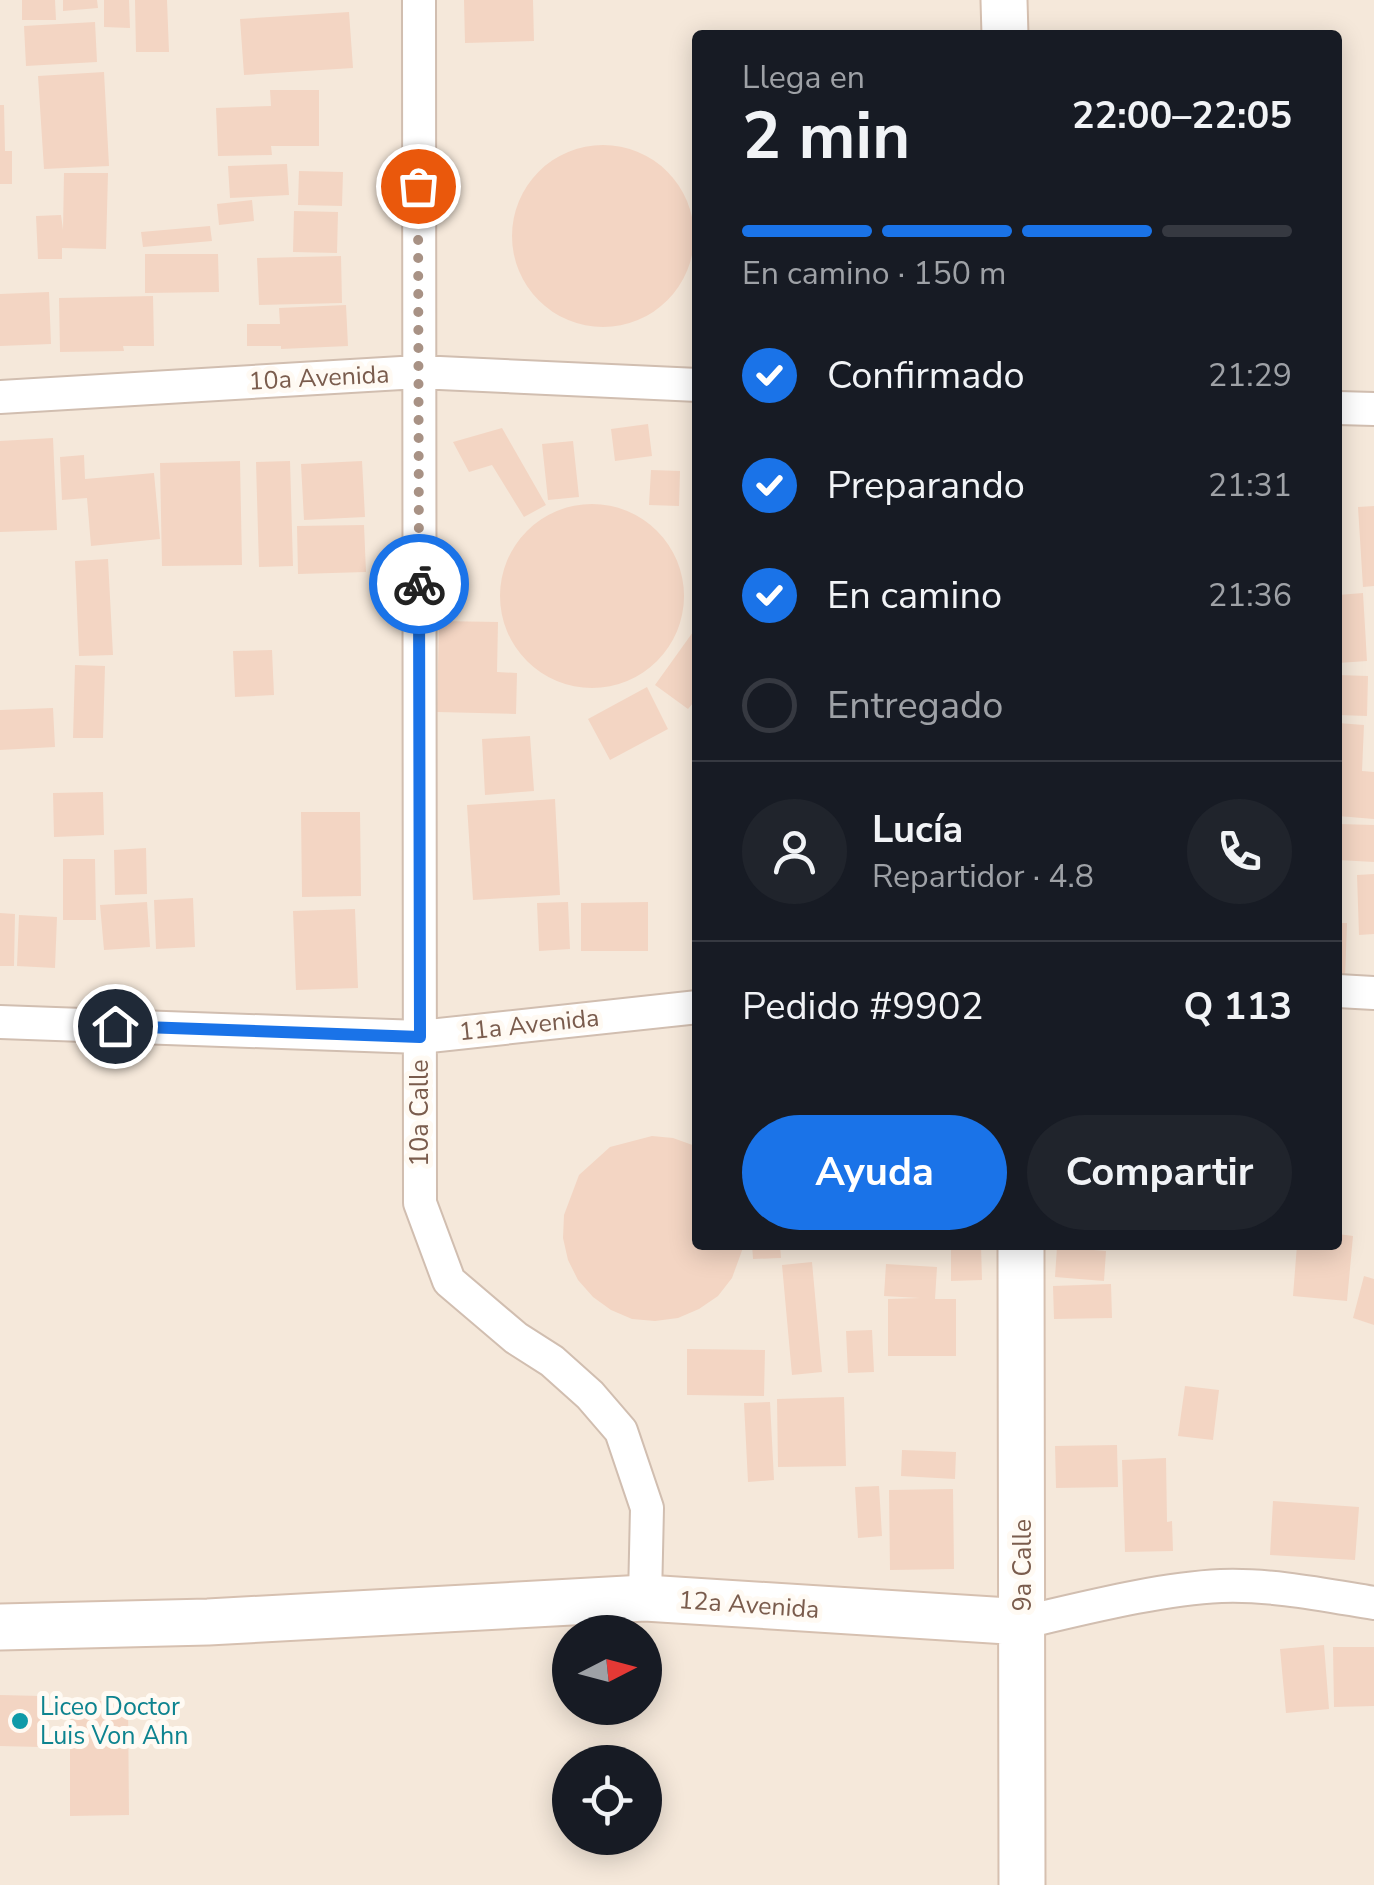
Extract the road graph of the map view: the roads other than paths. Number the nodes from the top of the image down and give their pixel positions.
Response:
1 (418, 0) edge
2 (1004, 0) edge
3 (1004, 30) edge
4 (418, 372) junction
5 (692, 385) edge
6 (0, 397) edge
7 (1342, 408) edge
8 (1374, 409) edge
9 (1342, 991) edge
10 (1374, 993) edge
11 (692, 1007) edge
12 (0, 1022) edge
13 (420, 1037) junction
14 (1021, 1250) edge
15 (644, 1598) junction
16 (1374, 1603) edge
17 (1024, 1622) junction
18 (0, 1627) edge
19 (1022, 1885) edge

1 - 4 street, 10a Calle
2 - 3 street
4 - 5 street, 10a Avenida
4 - 6 street, 10a Avenida
4 - 13 street, 10a Calle
7 - 8 street
9 - 10 street
11 - 13 street, 11a Avenida
12 - 13 street, 11a Avenida
13 - 15 street, 10a Calle
14 - 17 street, 9a Calle
15 - 17 street, 12a Avenida
15 - 18 street, 12a Avenida
16 - 17 street, 12a Avenida
17 - 19 street, 9a Calle

